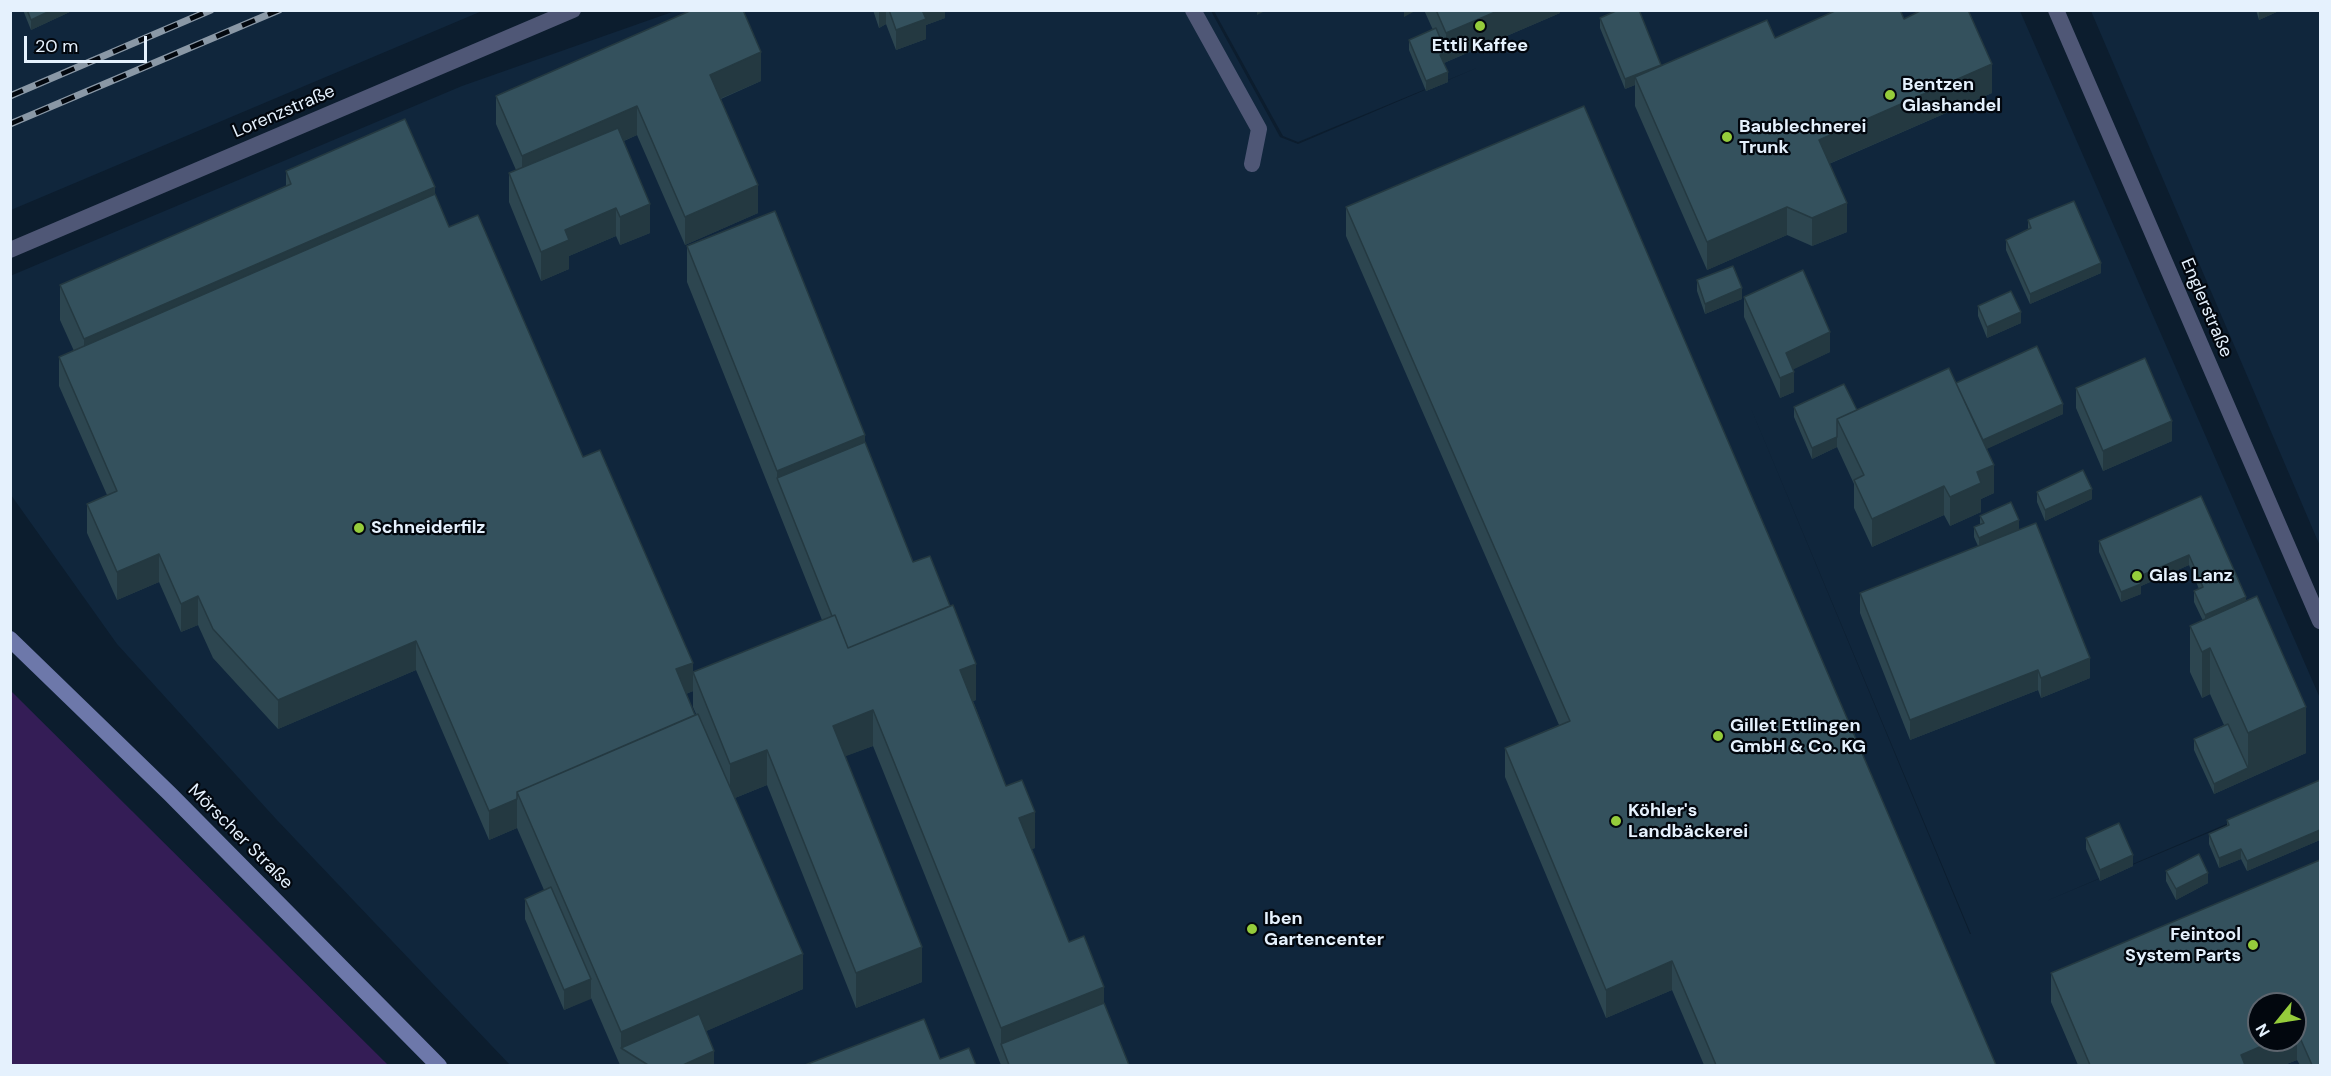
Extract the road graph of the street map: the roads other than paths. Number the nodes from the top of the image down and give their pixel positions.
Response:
1 (573, 10) edge
2 (1193, 10) edge
3 (2056, 10) edge
4 (1251, 164) dead end
5 (10, 250) edge
6 (2320, 621) edge
7 (10, 639) edge
8 (439, 1065) edge

1 - 5 street, Lorenzstraße
2 - 4 street
3 - 6 street, Englerstraße
7 - 8 main road, Mörscher Straße

